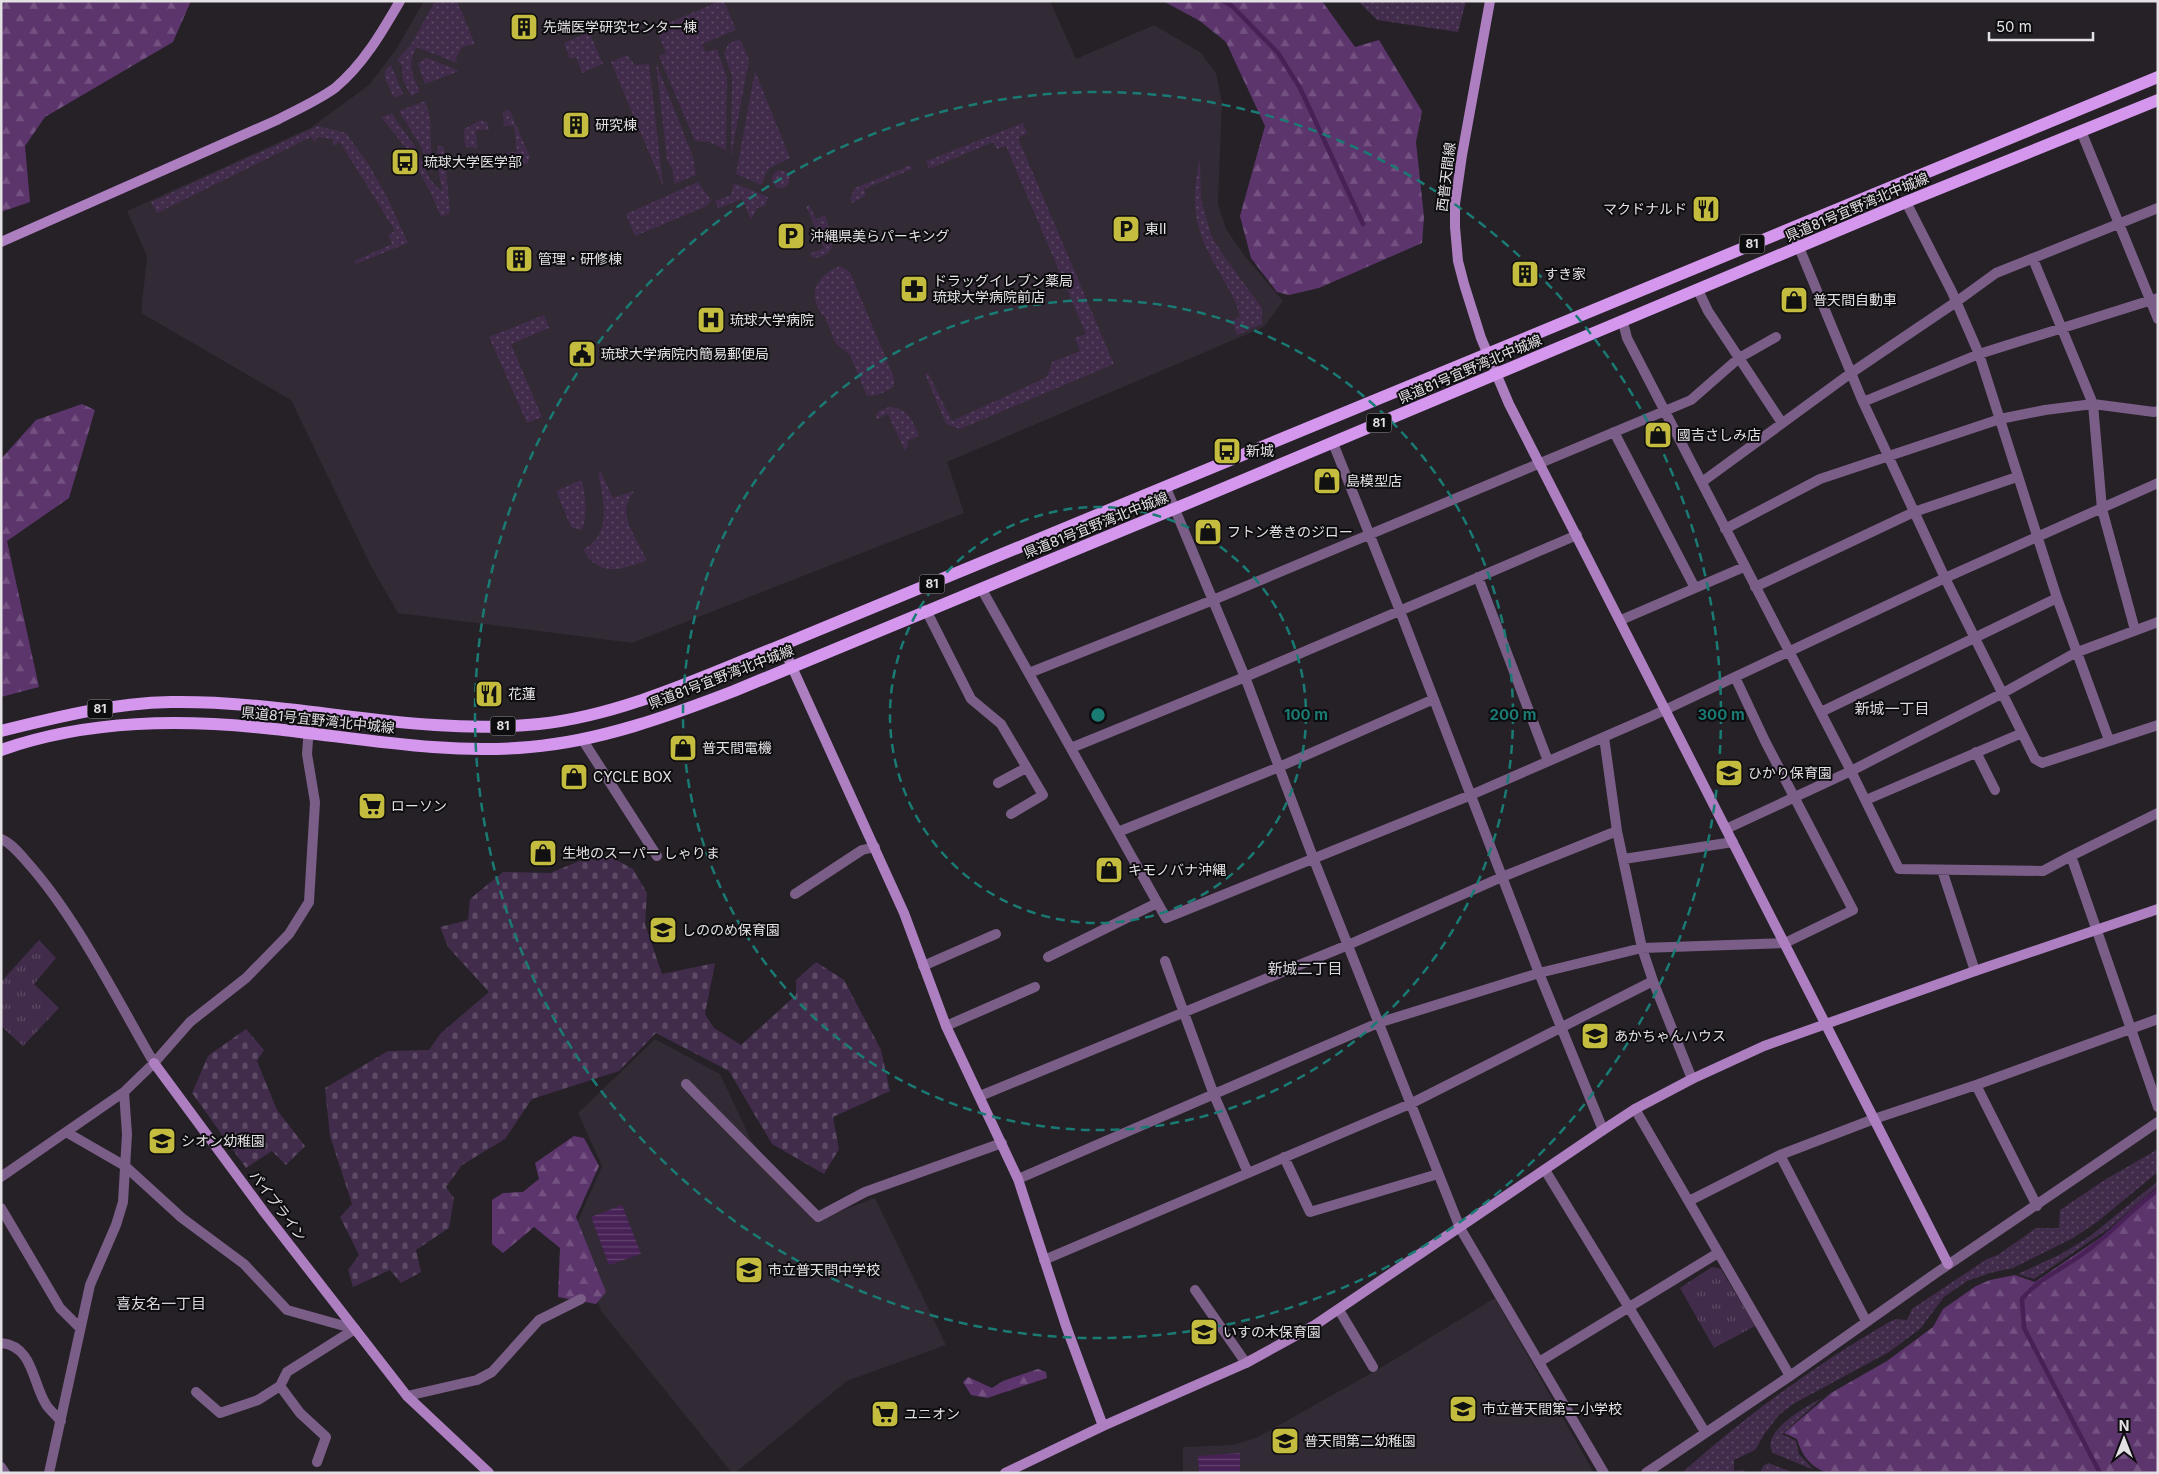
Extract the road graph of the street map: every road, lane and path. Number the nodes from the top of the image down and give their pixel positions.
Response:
1 (400, 1) edge
2 (1490, 1) edge
3 (2158, 77) edge
4 (2158, 100) edge
5 (2081, 132) junction
6 (1906, 202) junction
7 (2158, 208) edge
8 (2119, 225) junction
9 (1791, 228) junction
10 (1, 242) edge
11 (1799, 247) junction
12 (2033, 259) junction
13 (1698, 290) junction
14 (2154, 300) edge
15 (1956, 302) junction
16 (2158, 319) edge
17 (1623, 322) junction
18 (2062, 329) junction
19 (1776, 337) dead end
20 (1487, 353) junction
21 (1978, 354) junction
22 (1739, 358) junction
23 (1496, 374) junction
24 (1851, 374) junction
25 (1863, 402) junction
26 (2093, 404) junction
27 (1665, 410) junction
28 (2158, 411) edge
29 (2000, 419) junction
30 (1782, 423) junction
31 (1614, 432) junction
32 (1333, 443) junction
33 (1889, 457) junction
34 (1540, 463) junction
35 (2018, 477) junction
36 (1702, 482) junction
37 (2158, 483) edge
38 (1166, 488) junction
39 (1175, 509) junction
40 (2102, 509) junction
41 (1914, 512) junction
42 (1725, 529) junction
43 (1369, 533) junction
44 (1577, 535) junction
45 (2036, 538) junction
46 (1744, 567) junction
47 (1478, 577) junction
48 (1945, 578) junction
49 (1755, 587) junction
50 (981, 588) junction
51 (1695, 588) junction
52 (2057, 598) junction
53 (1213, 600) junction
54 (926, 610) junction
55 (1400, 611) junction
56 (1621, 620) junction
57 (2156, 622) edge
58 (2136, 630) junction
59 (2158, 633) edge
60 (1975, 637) junction
61 (782, 645) junction
62 (1789, 650) junction
63 (2075, 653) junction
64 (791, 667) junction
65 (1029, 673) junction
66 (1245, 677) junction
67 (1735, 677) junction
68 (2003, 693) junction
69 (1434, 699) junction
70 (1665, 710) junction
71 (310, 712) junction
72 (1821, 712) junction
73 (2158, 725) edge
74 (1, 731) edge
75 (2022, 733) junction
76 (308, 734) junction
77 (1604, 737) junction
78 (582, 739) junction
79 (2109, 740) junction
80 (1071, 748) junction
81 (1, 750) edge
82 (1976, 752) junction
83 (1548, 761) junction
84 (1279, 767) junction
85 (1026, 768) junction
86 (1851, 771) junction
87 (998, 783) dead end
88 (1995, 790) dead end
89 (1471, 795) junction
90 (1794, 797) junction
91 (1866, 800) junction
92 (2158, 813) edge
93 (1010, 814) dead end
94 (1726, 829) junction
95 (1118, 832) junction
96 (1618, 832) junction
97 (1, 839) edge
98 (1733, 842) junction
99 (875, 847) junction
100 (657, 856) dead end
101 (2071, 856) junction
102 (1624, 859) junction
103 (1314, 860) junction
104 (1942, 870) junction
105 (1502, 877) junction
106 (795, 894) dead end
107 (1157, 903) junction
108 (2158, 909) edge
109 (2098, 930) junction
110 (996, 934) dead end
111 (1785, 943) junction
112 (1348, 945) junction
113 (1642, 948) junction
114 (1048, 957) dead end
115 (1166, 961) dead end
116 (923, 966) junction
117 (1975, 971) junction
118 (1539, 973) junction
119 (1652, 980) junction
120 (1036, 987) dead end
121 (1185, 1012) junction
122 (2158, 1019) edge
123 (1378, 1023) junction
124 (1826, 1023) junction
125 (946, 1026) junction
126 (1563, 1028) junction
127 (2130, 1029) junction
128 (154, 1063) junction
129 (1692, 1079) junction
130 (686, 1084) dead end
131 (1976, 1085) junction
132 (124, 1092) junction
133 (1214, 1095) junction
134 (980, 1096) junction
135 (1410, 1104) junction
136 (2158, 1107) edge
137 (1635, 1109) junction
138 (1874, 1119) junction
139 (2158, 1122) edge
140 (1603, 1130) junction
141 (66, 1132) junction
142 (1002, 1143) junction
143 (1780, 1155) junction
144 (1284, 1157) junction
145 (125, 1166) junction
146 (1545, 1170) junction
147 (1248, 1173) junction
148 (1438, 1174) junction
149 (1, 1177) edge
150 (1018, 1179) junction
151 (1690, 1201) junction
152 (2037, 1206) junction
153 (1, 1208) edge
154 (1460, 1228) junction
155 (1718, 1253) junction
156 (1044, 1260) junction
157 (1948, 1264) junction
158 (1195, 1290) dead end
159 (581, 1299) dead end
160 (1629, 1308) junction
161 (1339, 1310) junction
162 (1866, 1321) junction
163 (80, 1328) junction
164 (355, 1329) junction
165 (1, 1343) edge
166 (1539, 1362) junction
167 (1246, 1363) junction
168 (1373, 1366) dead end
169 (1790, 1376) junction
170 (280, 1386) junction
171 (196, 1392) dead end
172 (407, 1396) junction
173 (61, 1421) junction
174 (1103, 1426) junction
175 (1705, 1432) junction
176 (317, 1462) dead end
177 (1, 1467) edge
178 (5, 1473) edge
179 (50, 1473) edge
180 (489, 1473) edge
181 (1005, 1473) edge
182 (1604, 1473) edge
183 (1646, 1473) edge

1 - 10 street
2 - 20 street, 西普天間線
3 - 9 main road, 県道81号宜野湾北中城線 / 81
4 - 5 main road, 県道81号宜野湾北中城線 / 81
5 - 6 main road, 県道81号宜野湾北中城線 / 81
5 - 8 street
6 - 11 main road, 県道81号宜野湾北中城線 / 81
6 - 15 street
7 - 8 street
8 - 12 street
8 - 14 street
9 - 11 street
9 - 20 main road, 県道81号宜野湾北中城線 / 81
11 - 13 main road, 県道81号宜野湾北中城線 / 81
11 - 24 street
12 - 15 street
12 - 18 street
13 - 17 main road, 県道81号宜野湾北中城線 / 81
13 - 22 street
14 - 16 street
14 - 18 street
15 - 21 street
15 - 24 street
17 - 23 main road, 県道81号宜野湾北中城線 / 81
17 - 27 street
18 - 21 street
18 - 26 street
19 - 22 street
20 - 23 street, 西普天間線
20 - 38 main road, 県道81号宜野湾北中城線 / 81
21 - 25 street
21 - 29 street
22 - 27 street
22 - 30 street
23 - 32 main road, 県道81号宜野湾北中城線 / 81
23 - 34 street, 西普天間線
24 - 25 street
24 - 30 street
25 - 33 street
26 - 28 street
26 - 29 street
26 - 40 street
27 - 31 street
27 - 36 street
29 - 33 street
29 - 35 street
30 - 36 street
31 - 34 street
31 - 51 street
32 - 39 main road, 県道81号宜野湾北中城線 / 81
32 - 43 street
33 - 41 street
33 - 42 street
34 - 43 street
34 - 44 street, 西普天間線
35 - 41 street
35 - 45 street
36 - 42 street
37 - 40 street
38 - 39 street
38 - 61 main road, 県道81号宜野湾北中城線 / 81
39 - 50 main road, 県道81号宜野湾北中城線 / 81
39 - 53 street
40 - 45 street
40 - 58 street
41 - 48 street
41 - 49 street
42 - 46 street
43 - 53 street
43 - 55 street
44 - 47 street
44 - 56 street, 西普天間線
45 - 48 street
45 - 52 street
46 - 49 street
46 - 51 street
47 - 55 street
47 - 83 street
48 - 60 street
48 - 62 street
49 - 62 street
50 - 54 main road, 県道81号宜野湾北中城線 / 81
50 - 65 street
51 - 56 street
52 - 60 street
52 - 63 street
53 - 65 street
53 - 66 street
54 - 64 main road, 県道81号宜野湾北中城線 / 81
54 - 85 street
55 - 66 street
55 - 69 street
56 - 70 street, 西普天間線
57 - 58 street
57 - 59 street
58 - 63 street
60 - 68 street
60 - 72 street
61 - 64 street
61 - 71 main road, 県道81号宜野湾北中城線 / 81
62 - 67 street
62 - 72 street
63 - 68 street
63 - 79 street
64 - 78 main road, 県道81号宜野湾北中城線 / 81
64 - 99 street
65 - 80 street
66 - 80 street
66 - 84 street
67 - 70 street
67 - 90 street
68 - 75 street
68 - 86 street
69 - 84 street
69 - 89 street
70 - 77 street
70 - 94 street, 西普天間線
71 - 74 main road, 県道81号宜野湾北中城線 / 81
71 - 76 street
72 - 86 street
73 - 79 street
75 - 79 street
75 - 82 street
76 - 78 main road, 県道81号宜野湾北中城線 / 81
76 - 81 main road, 県道81号宜野湾北中城線 / 81
76 - 128 street
77 - 83 street
77 - 96 street
78 - 100 street
80 - 95 street
82 - 88 street
82 - 91 street
83 - 89 street
84 - 95 street
84 - 103 street
85 - 87 street
85 - 93 street
86 - 90 street
86 - 91 street
89 - 103 street
89 - 105 street
90 - 94 street
90 - 111 street
91 - 104 street
92 - 101 street
94 - 98 street, 西普天間線
95 - 107 street
96 - 102 street
96 - 105 street
97 - 128 street, パイプライン
98 - 102 street
98 - 111 street, 西普天間線
99 - 106 street
99 - 116 street
101 - 104 street
101 - 109 street
102 - 113 street
103 - 107 street
103 - 112 street
104 - 117 street
105 - 112 street
105 - 118 street
107 - 114 street
108 - 109 street
109 - 117 street
109 - 127 street
110 - 116 street
111 - 113 street
111 - 124 street, 西普天間線
112 - 121 street
112 - 123 street
113 - 118 street
113 - 119 street
115 - 121 street
116 - 125 street
117 - 124 street
118 - 123 street
118 - 126 street
119 - 126 street
119 - 129 street
120 - 125 street
121 - 133 street
121 - 134 street
122 - 127 street
123 - 133 street
123 - 135 street
124 - 129 street
124 - 138 street, 西普天間線
125 - 134 street
126 - 135 street
126 - 140 street
127 - 131 street
127 - 136 street
128 - 132 street
128 - 164 street, パイプライン
129 - 137 street
130 - 142 street
131 - 138 street
131 - 152 street
132 - 141 street
132 - 145 street
133 - 147 street
133 - 150 street
134 - 142 street
135 - 144 street
135 - 148 street
137 - 140 street
137 - 151 street
138 - 143 street
138 - 157 street, 西普天間線
139 - 152 street
140 - 146 street
141 - 145 street
141 - 149 street
142 - 150 street
143 - 151 street
143 - 162 street
144 - 147 street
144 - 148 street
145 - 163 street
145 - 164 street
146 - 154 street
146 - 160 street
147 - 156 street
148 - 154 street
150 - 156 street
151 - 155 street
152 - 157 street
153 - 163 street
154 - 161 street
154 - 166 street
155 - 160 street
155 - 169 street
156 - 174 street
157 - 162 street
158 - 167 street
159 - 172 street
160 - 166 street
160 - 175 street
161 - 167 street
161 - 168 street
162 - 169 street
163 - 173 street
164 - 170 street
164 - 172 street, パイプライン
165 - 173 street
166 - 182 street
167 - 174 street
169 - 175 street
170 - 171 street
170 - 176 street
172 - 180 street, パイプライン
173 - 179 street
174 - 181 street
175 - 183 street
177 - 178 street

